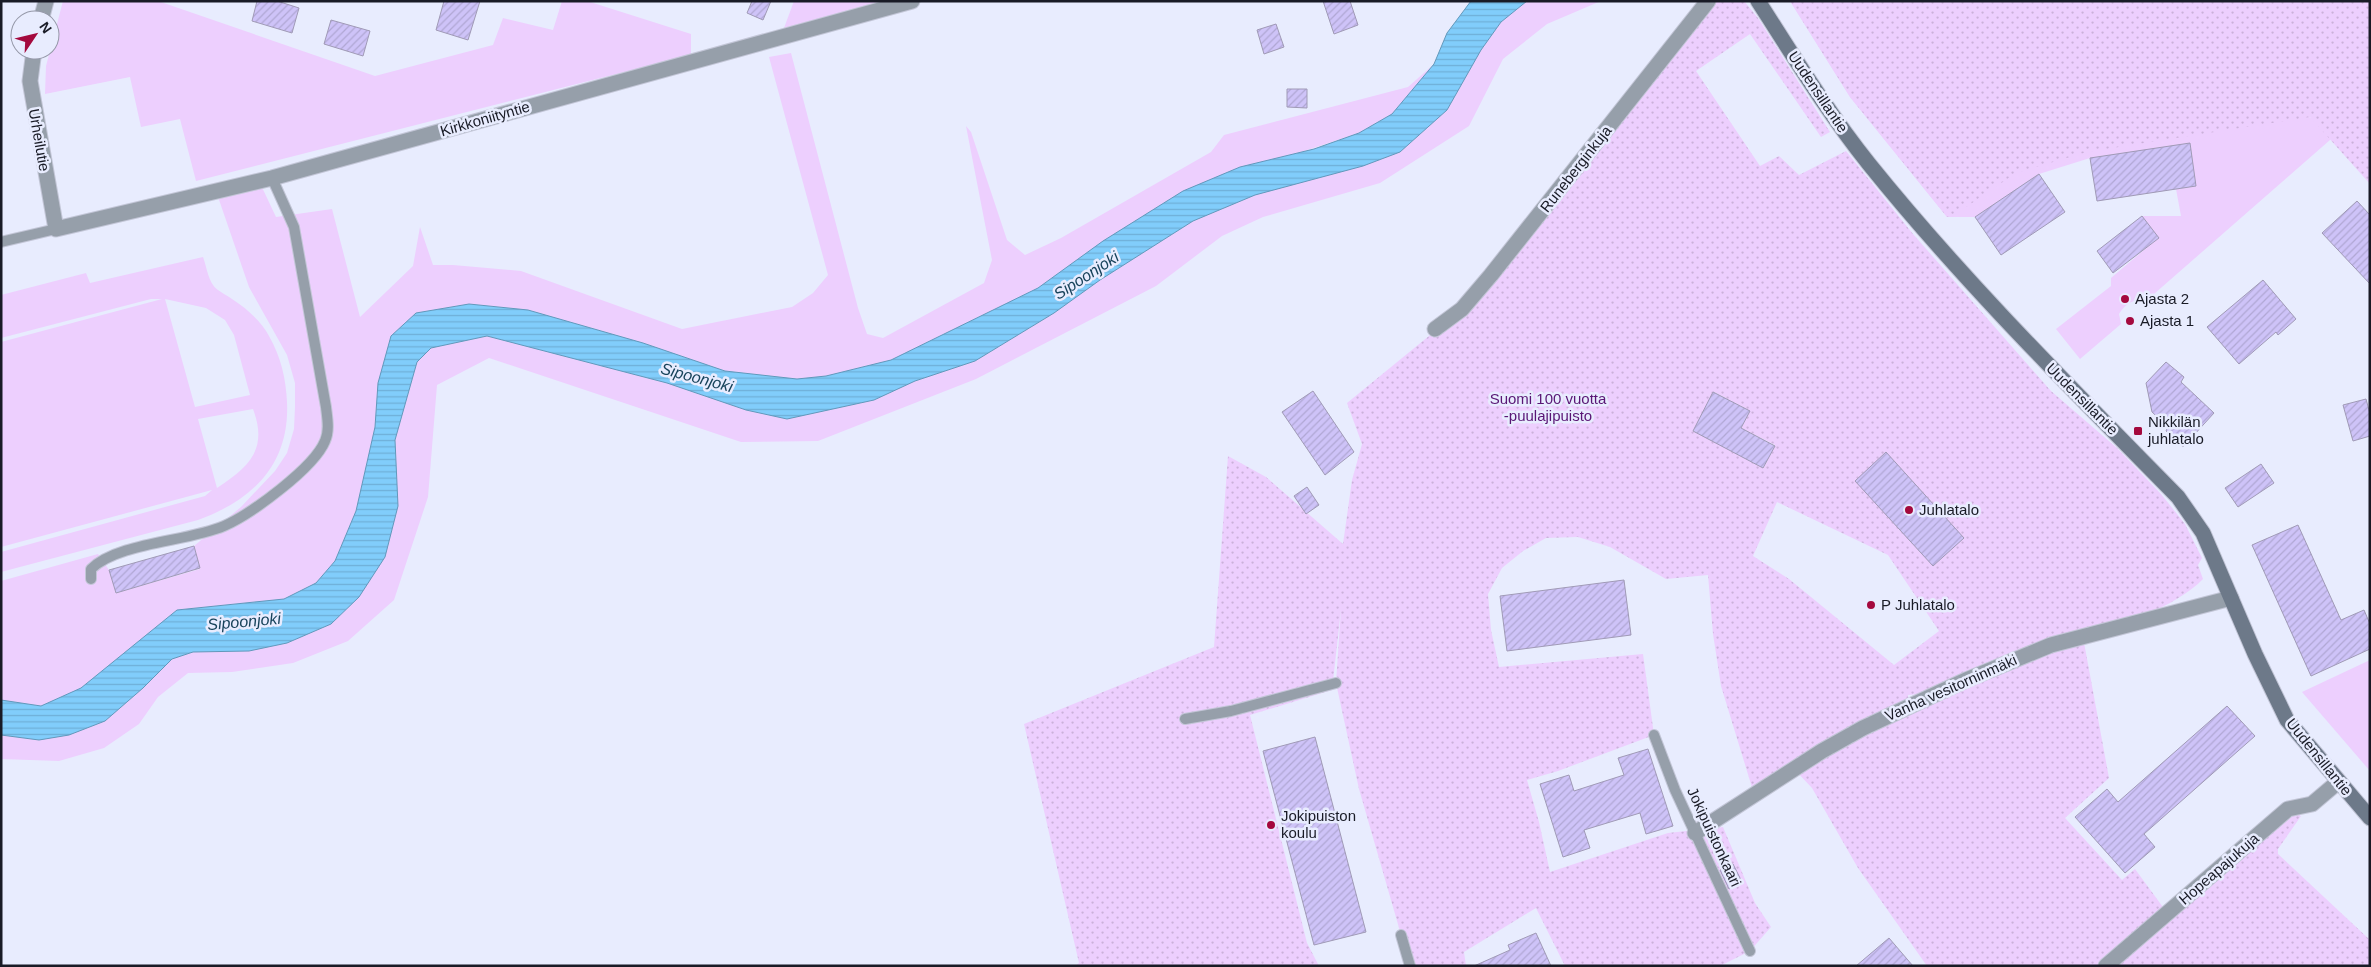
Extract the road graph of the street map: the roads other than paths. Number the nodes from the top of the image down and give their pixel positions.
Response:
1 (912, 1) edge
2 (1708, 1) edge
3 (1758, 1) edge
4 (33, 60) edge
5 (272, 178) junction
6 (56, 229) junction
7 (1, 242) edge
8 (1435, 329) dead end
9 (91, 579) dead end
10 (2231, 598) junction
11 (1336, 683) dead end
12 (1185, 719) dead end
13 (1654, 735) dead end
14 (2338, 782) junction
15 (2370, 818) edge
16 (1695, 833) junction
17 (1401, 935) dead end
18 (1750, 951) dead end
19 (1410, 966) edge
20 (2106, 966) edge

1 - 5 street, Kirkkoniityntie
2 - 8 street, Runeberginkuja
3 - 10 street, Uudensillantie
4 - 6 street, Urheilutie
5 - 6 street, Kirkkoniityntie
5 - 9 lane
6 - 7 lane
10 - 14 street, Uudensillantie
10 - 16 street, Vanha vesitorninmäki
11 - 12 lane
13 - 16 lane, Jokipuistonkaari
14 - 15 street, Uudensillantie
14 - 20 street, Hopeapajukuja
16 - 18 lane, Jokipuistonkaari
17 - 19 lane

